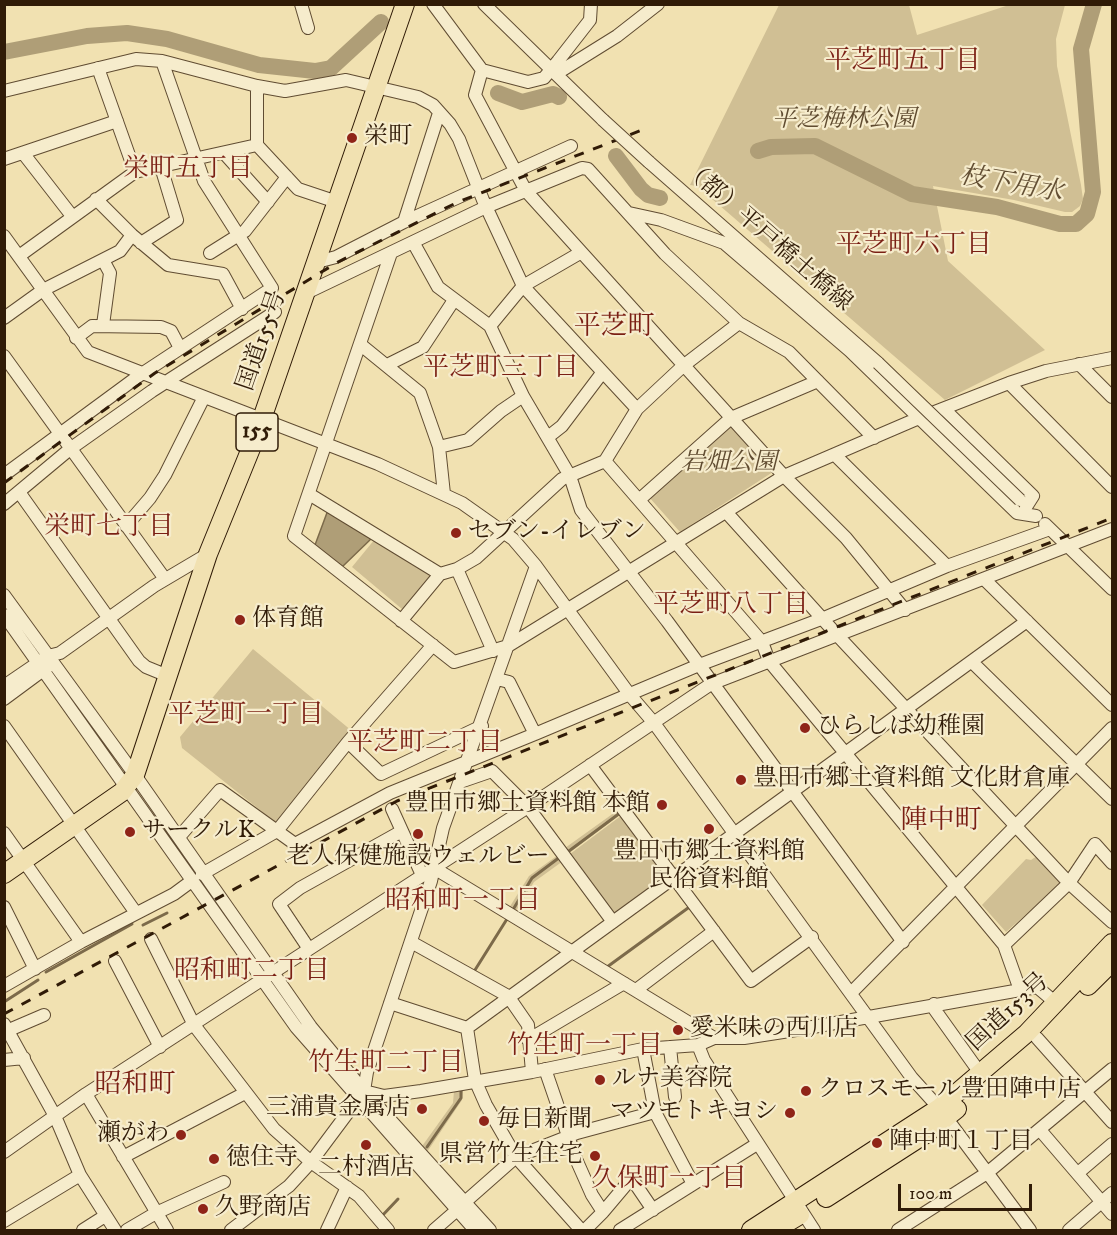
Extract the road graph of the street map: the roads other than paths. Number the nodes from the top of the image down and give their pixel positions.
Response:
1 (301, 4) edge
2 (405, 4) edge
3 (433, 4) edge
4 (484, 4) edge
5 (591, 4) edge
6 (658, 4) edge
7 (308, 28) dead end
8 (162, 61) junction
9 (98, 68) junction
10 (482, 70) junction
11 (553, 71) junction
12 (257, 86) junction
13 (378, 87) junction
14 (4, 91) edge
15 (440, 113) junction
16 (117, 121) junction
17 (258, 145) junction
18 (571, 146) dead end
19 (23, 153) junction
20 (224, 153) junction
21 (4, 159) edge
22 (196, 159) junction
23 (161, 167) junction
24 (513, 171) junction
25 (135, 172) junction
26 (287, 177) junction
27 (478, 188) junction
28 (526, 191) junction
29 (96, 199) junction
30 (268, 202) junction
31 (336, 202) junction
32 (486, 207) junction
33 (629, 213) junction
34 (72, 216) junction
35 (404, 222) junction
36 (238, 233) junction
37 (4, 236) edge
38 (136, 239) junction
39 (413, 242) junction
40 (210, 253) dead end
41 (391, 253) junction
42 (580, 253) junction
43 (19, 256) junction
44 (103, 260) junction
45 (317, 262) junction
46 (523, 286) junction
47 (43, 290) junction
48 (304, 294) junction
49 (454, 300) junction
50 (242, 309) junction
51 (275, 312) dead end
52 (4, 318) edge
53 (739, 323) junction
54 (103, 325) junction
55 (490, 326) junction
56 (76, 338) junction
57 (361, 345) junction
58 (180, 348) junction
59 (4, 356) edge
60 (1113, 358) edge
61 (1079, 364) junction
62 (387, 365) junction
63 (683, 366) junction
64 (602, 373) junction
65 (140, 375) junction
66 (818, 381) junction
67 (167, 383) junction
68 (1009, 383) junction
69 (523, 396) junction
70 (204, 397) junction
71 (1113, 397) edge
72 (637, 408) junction
73 (944, 409) junction
74 (732, 418) junction
75 (919, 418) junction
76 (261, 420) junction
77 (59, 432) junction
78 (548, 437) junction
79 (874, 438) junction
80 (325, 443) junction
81 (439, 447) junction
82 (70, 449) junction
83 (835, 455) junction
84 (605, 461) junction
85 (5, 474) edge
86 (570, 476) junction
87 (784, 476) junction
88 (1113, 487) edge
89 (19, 492) junction
90 (309, 494) junction
91 (444, 494) junction
92 (639, 500) junction
93 (4, 504) edge
94 (1027, 508) junction
95 (727, 513) junction
96 (126, 526) junction
97 (1050, 529) junction
98 (1113, 529) edge
99 (504, 532) junction
100 (677, 543) junction
101 (1066, 545) junction
102 (208, 554) junction
103 (536, 566) junction
104 (947, 566) junction
105 (457, 569) junction
106 (629, 573) junction
107 (440, 574) junction
108 (165, 579) junction
109 (984, 579) junction
110 (1113, 589) edge
111 (889, 590) junction
112 (4, 595) edge
113 (569, 610) junction
114 (905, 610) junction
115 (4, 615) edge
116 (110, 618) junction
117 (824, 618) junction
118 (401, 621) junction
119 (1028, 621) junction
120 (838, 636) junction
121 (762, 642) junction
122 (432, 645) junction
123 (508, 646) junction
124 (493, 651) junction
125 (49, 661) junction
126 (769, 661) junction
127 (972, 662) junction
128 (699, 665) junction
129 (168, 676) junction
130 (497, 679) junction
131 (711, 684) junction
132 (4, 686) edge
133 (630, 695) junction
134 (4, 699) edge
135 (1113, 705) edge
136 (906, 708) junction
137 (654, 723) junction
138 (4, 726) edge
139 (482, 726) junction
140 (1113, 728) edge
141 (535, 734) junction
142 (348, 742) junction
143 (845, 754) junction
144 (468, 760) junction
145 (1076, 764) junction
146 (590, 765) junction
147 (381, 774) junction
148 (130, 781) junction
149 (460, 782) junction
150 (792, 792) junction
151 (388, 795) junction
152 (1113, 799) edge
153 (528, 807) junction
154 (392, 809) dead end
155 (74, 825) junction
156 (1017, 826) junction
157 (277, 831) junction
158 (402, 831) junction
159 (4, 833) edge
160 (734, 834) junction
161 (179, 837) junction
162 (24, 861) junction
163 (1113, 862) edge
164 (434, 868) junction
165 (4, 874) edge
166 (422, 875) junction
167 (198, 877) junction
168 (675, 877) junction
169 (1069, 883) junction
170 (957, 886) junction
171 (4, 907) edge
172 (136, 913) junction
173 (613, 922) junction
174 (1113, 922) edge
175 (714, 931) junction
176 (812, 937) junction
177 (151, 939) dead end
178 (81, 942) junction
179 (411, 942) junction
180 (903, 942) junction
181 (1113, 943) edge
182 (1004, 945) junction
183 (309, 948) junction
184 (572, 951) junction
185 (115, 961) dead end
186 (1113, 962) edge
187 (35, 969) junction
188 (266, 976) junction
189 (624, 984) junction
190 (4, 986) edge
191 (636, 990) junction
192 (1020, 990) junction
193 (852, 992) junction
194 (508, 996) junction
195 (390, 1003) junction
196 (934, 1004) junction
197 (1056, 1004) junction
198 (44, 1015) dead end
199 (870, 1017) junction
200 (194, 1025) junction
201 (7, 1027) edge
202 (467, 1028) junction
203 (714, 1038) junction
204 (1037, 1038) junction
205 (528, 1040) junction
206 (698, 1045) junction
207 (160, 1047) junction
208 (670, 1047) junction
209 (644, 1049) junction
210 (24, 1058) junction
211 (4, 1060) edge
212 (1113, 1069) edge
213 (539, 1071) junction
214 (980, 1073) junction
215 (475, 1080) junction
216 (1085, 1091) junction
217 (245, 1093) junction
218 (86, 1094) junction
219 (361, 1096) junction
220 (675, 1097) dead end
221 (655, 1112) junction
222 (943, 1113) junction
223 (56, 1116) junction
224 (1113, 1122) edge
225 (1040, 1130) junction
226 (568, 1136) junction
227 (757, 1144) junction
228 (1113, 1144) edge
229 (4, 1152) edge
230 (516, 1156) junction
231 (123, 1157) junction
232 (311, 1162) junction
233 (987, 1173) junction
234 (1077, 1173) junction
235 (80, 1175) junction
236 (224, 1182) dead end
237 (693, 1184) junction
238 (347, 1187) junction
239 (1113, 1193) edge
240 (1102, 1202) junction
241 (461, 1206) junction
242 (799, 1208) junction
243 (653, 1210) junction
244 (603, 1212) junction
245 (156, 1213) junction
246 (1113, 1214) edge
247 (105, 1216) junction
248 (4, 1221) edge
249 (82, 1230) edge
250 (115, 1230) edge
251 (127, 1230) edge
252 (166, 1230) edge
253 (231, 1230) edge
254 (327, 1230) edge
255 (388, 1230) edge
256 (434, 1230) edge
257 (476, 1230) edge
258 (490, 1230) edge
259 (583, 1230) edge
260 (620, 1230) edge
261 (751, 1230) edge
262 (775, 1230) edge
263 (814, 1230) edge
264 (898, 1230) edge
265 (1030, 1230) edge
266 (1069, 1230) edge

1 - 7 street
2 - 13 highway, 国道155号 / 155
3 - 10 street
4 - 11 street, （都）平戸橋土橋線
5 - 11 street
6 - 11 street
8 - 9 street
8 - 12 street
8 - 22 street
9 - 14 street
9 - 16 street
10 - 11 street
10 - 24 street
11 - 94 street, （都）平戸橋土橋線, bridge
12 - 13 street
12 - 17 street
13 - 15 street
13 - 31 highway, 国道155号 / 155
15 - 27 street
15 - 35 street
16 - 19 street
16 - 25 street
17 - 20 street
17 - 26 street
18 - 24 street
19 - 21 street
19 - 34 street
20 - 22 street
20 - 30 street
22 - 23 street
22 - 36 street
23 - 25 street
23 - 38 street
24 - 27 street
24 - 28 street
25 - 29 street
26 - 30 street
26 - 31 street
27 - 32 street
27 - 35 street
28 - 32 street
28 - 33 street
28 - 42 street
29 - 34 street
29 - 38 street
30 - 36 street
31 - 45 highway, 国道155号 / 155
32 - 39 street
32 - 46 street
33 - 53 street
33 - 75 street
34 - 43 street
35 - 45 street
36 - 40 street
36 - 50 street
37 - 43 street
38 - 44 street
38 - 50 street
39 - 41 street
39 - 49 street
41 - 48 street
41 - 57 street
42 - 46 street
42 - 63 street
43 - 47 street
44 - 47 street
44 - 54 street
45 - 48 highway, 国道155号 / 155
46 - 55 street
46 - 64 street
47 - 52 street
47 - 56 street
48 - 76 highway, 国道155号 / 155
49 - 55 street
49 - 62 street
50 - 58 street
51 - 67 street
53 - 63 street
53 - 66 street
54 - 56 street
54 - 58 street
55 - 69 street
56 - 65 street
57 - 62 street
57 - 80 street
58 - 65 street
59 - 77 street
60 - 61 street
61 - 68 street
61 - 71 street
62 - 81 street
63 - 72 street
63 - 74 street
64 - 72 street
64 - 78 street
65 - 67 street
65 - 77 street
66 - 74 street
66 - 79 street
67 - 70 street
67 - 82 street
68 - 73 street
68 - 88 street
69 - 78 street
69 - 81 street
70 - 76 street
70 - 96 street
72 - 84 street
73 - 75 street
73 - 94 street
74 - 87 street
74 - 92 street
75 - 79 street
75 - 94 street
76 - 80 street
76 - 102 highway, 国道155号 / 155
77 - 82 street
77 - 85 street
78 - 86 street
79 - 83 street
80 - 90 street
80 - 91 street
81 - 91 street
82 - 89 street
82 - 96 street
83 - 87 street
83 - 104 street
84 - 86 street
84 - 92 street
86 - 99 street
86 - 106 street
87 - 95 street
87 - 111 street
89 - 93 street
89 - 116 street
90 - 107 street
90 - 118 street
91 - 99 street
92 - 100 street
94 - 97 street, （都）平戸橋土橋線
95 - 100 street
95 - 117 street
96 - 108 street
97 - 101 street, （都）平戸橋土橋線
97 - 104 street
98 - 101 street
99 - 103 street
99 - 105 street
100 - 106 street
100 - 121 street
101 - 109 street
101 - 110 street, （都）平戸橋土橋線
102 - 108 street
102 - 129 highway, 国道155号 / 155
103 - 113 street
103 - 123 street
104 - 111 street
105 - 107 street
105 - 124 street
106 - 113 street
106 - 128 street
107 - 118 street
108 - 116 street
109 - 114 street
109 - 119 street
111 - 114 street
111 - 117 street
112 - 125 street
113 - 123 street
113 - 133 street
114 - 120 street
115 - 125 street
116 - 125 street
116 - 129 street
117 - 120 street
117 - 121 street
118 - 122 street
119 - 127 street
119 - 135 street
120 - 126 street
120 - 136 street
121 - 126 street
121 - 128 street
122 - 124 street
122 - 142 street
123 - 124 street
123 - 130 street
125 - 132 street
125 - 134 street
125 - 148 street
126 - 131 street
126 - 143 street
127 - 136 street
127 - 145 street
128 - 131 street
128 - 133 street
129 - 148 highway, 国道155号 / 155
130 - 139 street
130 - 141 street
131 - 137 street
131 - 150 street
133 - 137 street
133 - 141 street
136 - 143 street
136 - 156 street
137 - 146 street
137 - 160 street
138 - 155 street
139 - 144 street
139 - 147 street
140 - 145 street
141 - 144 street
142 - 147 street
142 - 157 street
143 - 150 street
143 - 170 street
144 - 149 street
144 - 151 street
145 - 152 street
145 - 156 street
146 - 153 street
146 - 168 street
147 - 151 street
148 - 155 highway
148 - 161 street
148 - 167 street
149 - 153 street
149 - 164 street
150 - 160 street
150 - 180 street
151 - 157 street
153 - 164 street
153 - 173 street
154 - 158 street
155 - 162 highway
155 - 172 street
156 - 169 street
156 - 170 street
157 - 161 street
157 - 167 street
158 - 166 street
158 - 183 street
159 - 162 street
160 - 168 street
160 - 176 street
161 - 167 street
162 - 165 highway
162 - 178 street
163 - 169 street
164 - 166 street
164 - 179 street
164 - 184 street
166 - 183 street
167 - 172 street
167 - 188 street
168 - 173 street
168 - 175 street
169 - 174 street
169 - 182 street
170 - 180 street
170 - 182 street
171 - 187 street
172 - 178 street
173 - 184 street
175 - 176 street
175 - 191 street
176 - 193 street
177 - 200 street
178 - 187 street
179 - 194 street
179 - 195 street
180 - 193 street
181 - 197 highway, 国道153号
182 - 192 street
183 - 188 street
184 - 189 street
184 - 194 street
185 - 207 street
186 - 204 highway, 国道153号
187 - 190 street
188 - 200 street
188 - 219 street
189 - 191 street
189 - 205 street
191 - 203 street
192 - 196 street
192 - 197 street
193 - 199 street
194 - 202 street
194 - 205 street
195 - 202 street
195 - 219 street
196 - 199 street
196 - 214 street
197 - 214 highway, 国道153号
198 - 201 street
199 - 203 street
199 - 222 street
200 - 207 street
200 - 217 street
201 - 210 street
202 - 215 street
203 - 206 street
204 - 216 street
204 - 222 highway, 国道153号
205 - 213 street
206 - 208 street
206 - 227 street
207 - 218 street
208 - 209 street
208 - 220 street
209 - 213 street
209 - 221 street
210 - 211 street
210 - 223 street
212 - 216 street
213 - 215 street
213 - 226 street
214 - 222 highway, 国道153号
215 - 219 street
215 - 230 street
216 - 224 street
216 - 225 street
217 - 231 street
217 - 232 street
218 - 223 street
218 - 231 street
219 - 232 street
219 - 241 street
221 - 226 street
221 - 237 street
222 - 233 street
222 - 242 highway, 国道153号
223 - 229 street
223 - 235 street
225 - 233 street
225 - 234 street
226 - 230 street
226 - 244 street
227 - 237 street
227 - 242 street
228 - 234 street
230 - 241 street
230 - 259 street
231 - 245 street
232 - 238 street
232 - 253 street
233 - 264 street
233 - 265 street
234 - 240 street
235 - 247 street
235 - 248 street
236 - 245 street
237 - 243 street
238 - 254 street
238 - 255 street
239 - 240 street
240 - 246 street
240 - 266 street
241 - 256 street
241 - 257 street
241 - 258 street
242 - 261 highway, 国道153号
242 - 262 highway, 国道153号
242 - 263 street
243 - 244 street
243 - 260 street
244 - 259 street
245 - 251 street
245 - 252 street
247 - 249 street
247 - 250 street

